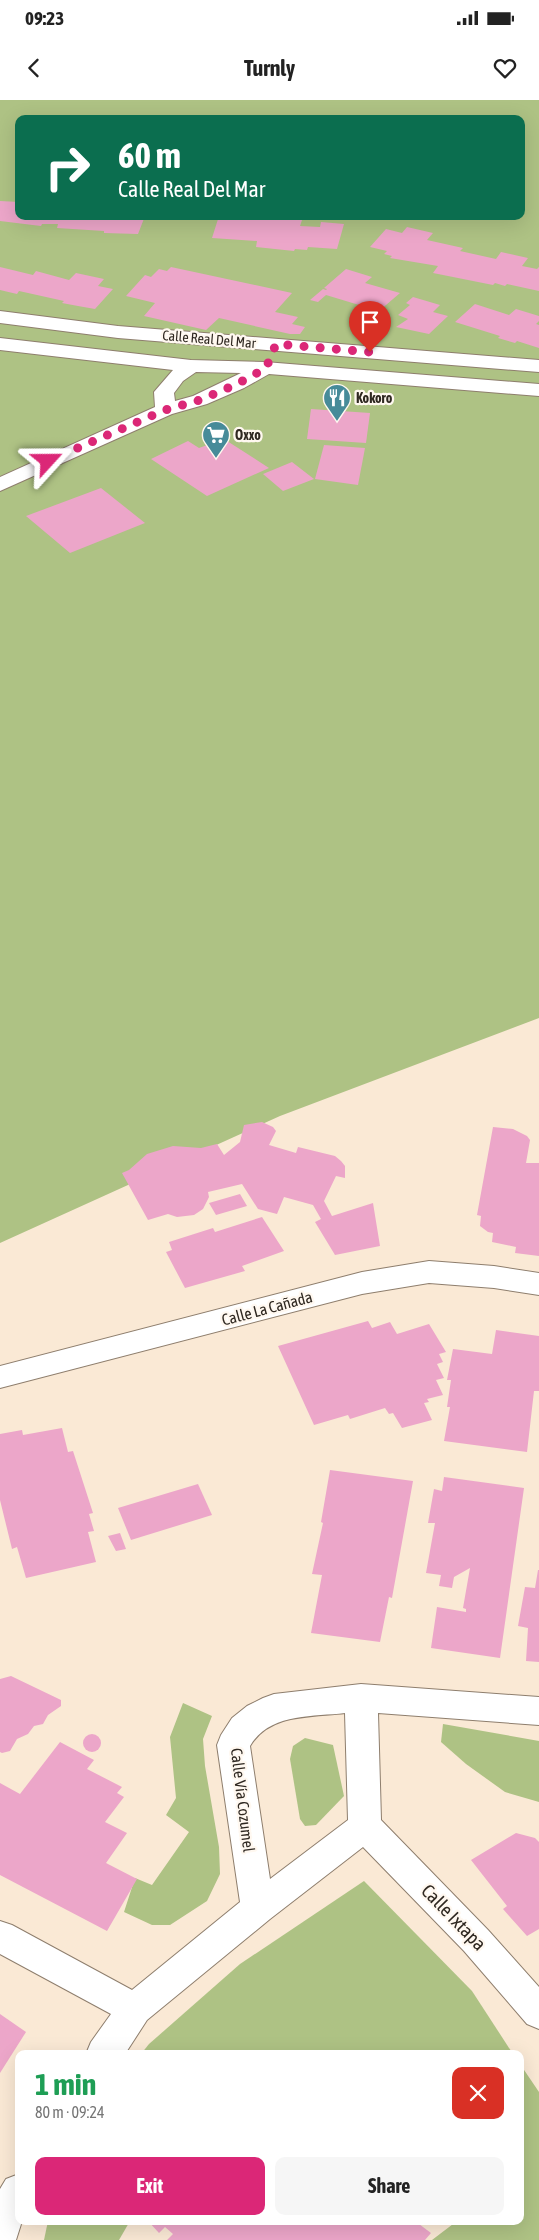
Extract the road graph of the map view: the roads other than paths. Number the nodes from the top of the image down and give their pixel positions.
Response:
1 (0, 317) edge
2 (118, 332) junction
3 (0, 344) edge
4 (276, 344) junction
5 (109, 357) junction
6 (191, 366) junction
7 (539, 366) edge
8 (266, 368) junction
9 (539, 390) edge
10 (165, 410) junction
11 (0, 485) edge
12 (539, 1284) edge
13 (0, 1378) edge
14 (361, 1698) junction
15 (539, 1711) edge
16 (364, 1826) junction
17 (258, 1908) junction
18 (0, 1936) edge
19 (135, 2009) junction
20 (539, 2013) edge
21 (107, 2050) edge
22 (15, 2198) edge
23 (0, 2234) edge

1 - 2 street, Calle Real Del Mar
2 - 4 street, Calle Real Del Mar
2 - 5 street
3 - 5 street, Calle Real Del Mar
4 - 7 street, Calle Real Del Mar
4 - 8 street
5 - 6 street, Calle Real Del Mar
6 - 8 street, Calle Real Del Mar
6 - 10 street
8 - 9 street, Calle Real Del Mar
8 - 10 street
10 - 11 street
12 - 13 street, Calle La Cañada
14 - 15 street, Calle Vía Cozumel
14 - 16 street
14 - 17 street, Calle Vía Cozumel
16 - 17 street
16 - 20 street, Calle Ixtapa
17 - 19 street
18 - 19 street
19 - 21 street
22 - 23 street

